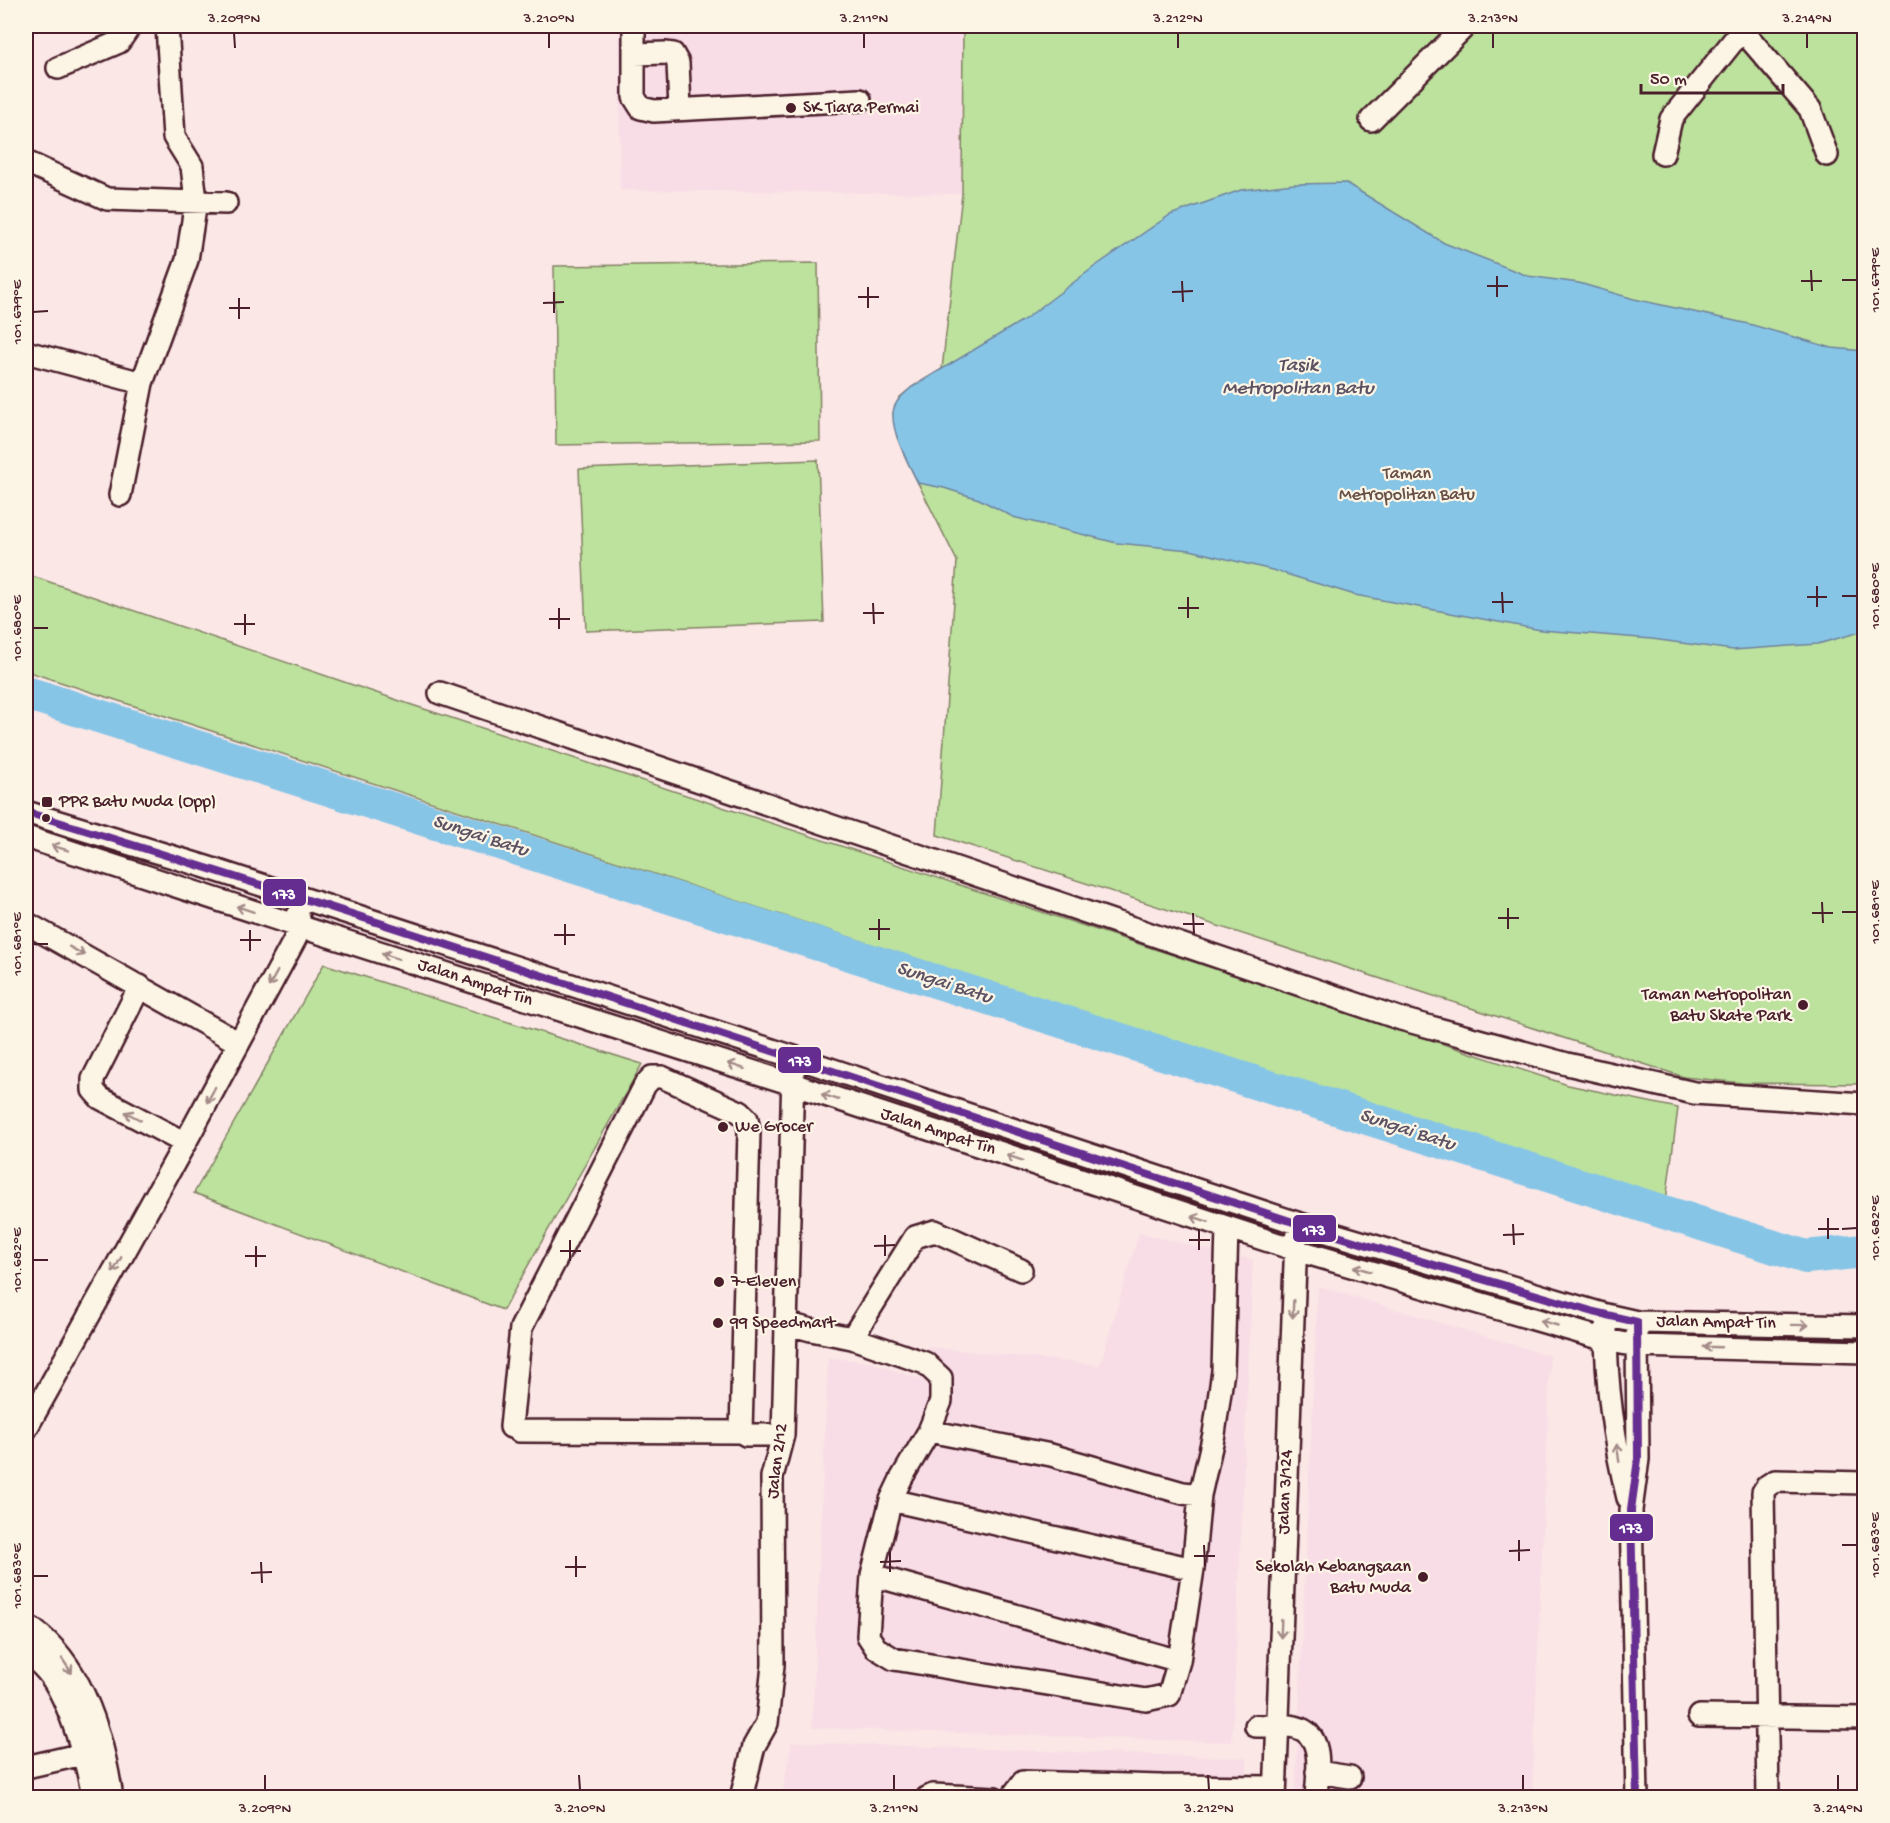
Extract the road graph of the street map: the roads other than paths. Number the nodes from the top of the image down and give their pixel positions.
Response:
1 (130, 26) edge
2 (167, 26) edge
3 (634, 26) edge
4 (1465, 26) edge
5 (634, 54) junction
6 (58, 68) dead end
7 (860, 100) dead end
8 (680, 110) junction
9 (1371, 120) dead end
10 (1663, 154) dead end
11 (1827, 155) dead end
12 (26, 162) edge
13 (196, 201) junction
14 (226, 203) dead end
15 (26, 352) edge
16 (142, 383) junction
17 (120, 495) dead end
18 (440, 693) dead end
19 (26, 812) edge
20 (26, 837) edge
21 (206, 867) junction
22 (26, 923) edge
23 (301, 927) junction
24 (140, 986) junction
25 (238, 1043) junction
26 (794, 1057) junction
27 (792, 1084) junction
28 (1864, 1104) edge
29 (185, 1143) junction
30 (1297, 1223) junction
31 (1227, 1228) junction
32 (1296, 1250) junction
33 (1021, 1269) dead end
34 (1606, 1315) junction
35 (1637, 1322) junction
36 (785, 1323) junction
37 (1864, 1326) edge
38 (852, 1338) junction
39 (1606, 1340) junction
40 (1637, 1346) junction
41 (1864, 1352) edge
42 (28, 1419) edge
43 (929, 1431) junction
44 (741, 1432) junction
45 (783, 1435) junction
46 (1864, 1483) edge
47 (1200, 1495) junction
48 (891, 1500) junction
49 (1631, 1510) junction
50 (1193, 1569) junction
51 (872, 1575) junction
52 (26, 1625) edge
53 (26, 1650) edge
54 (1179, 1661) junction
55 (1699, 1716) dead end
56 (1768, 1717) junction
57 (1864, 1718) edge
58 (1267, 1726) junction
59 (83, 1754) junction
60 (26, 1767) edge
61 (1317, 1772) junction
62 (1350, 1777) dead end
63 (1161, 1792) edge
64 (1275, 1792) edge
65 (93, 1797) edge
66 (112, 1797) edge
67 (741, 1797) edge
68 (927, 1797) edge
69 (995, 1797) edge
70 (1011, 1797) edge
71 (1316, 1797) edge
72 (1637, 1797) edge
73 (1768, 1797) edge

1 - 6 street
2 - 13 street
3 - 5 street
4 - 9 street
5 - 8 street
5 - 8 street
7 - 8 street
10 - 11 street
12 - 13 street
13 - 14 street
13 - 16 street
15 - 16 street
16 - 17 street
18 - 28 street
19 - 21 street, Jalan Ampat Tin
23 -> 20 street, Jalan Ampat Tin
21 - 23 street
21 - 26 street, Jalan Ampat Tin
22 -> 24 street
23 -> 25 street
27 -> 23 street, Jalan Ampat Tin
24 - 25 street
29 -> 24 street
25 -> 29 street
26 - 27 street, Jalan 2/12
26 - 30 street, Jalan Ampat Tin
31 -> 27 street, Jalan Ampat Tin
27 - 36 street, Jalan 2/12
29 -> 42 street
30 - 32 street, Jalan 3/124
30 - 34 street, Jalan Ampat Tin
31 - 32 street, Jalan Ampat Tin
31 - 47 street
39 -> 32 street, Jalan Ampat Tin
32 -> 58 street, Jalan 3/124
33 - 38 street
34 - 35 street, Jalan Ampat Tin
34 - 39 street
35 -> 37 street, Jalan Ampat Tin
35 - 40 street
36 - 38 street
36 - 45 street, Jalan 2/12
38 - 43 street
39 - 40 street, Jalan Ampat Tin
49 -> 39 street
41 -> 40 street, Jalan Ampat Tin
40 - 49 street
43 - 47 street
43 - 48 street
44 - 44 street
44 - 45 street
45 - 67 street, Jalan 2/12
46 - 56 street
47 - 50 street
48 - 50 street
48 - 51 street
49 - 72 street
50 - 54 street
51 - 54 street
51 - 54 street
52 -> 66 street
53 - 59 street
55 - 56 street
56 - 57 street
56 - 73 street
58 - 61 street
58 - 64 street, Jalan 3/124
59 - 60 street
59 - 65 street
61 - 62 street
61 - 71 street
63 - 64 street
63 - 70 street
68 - 69 street

